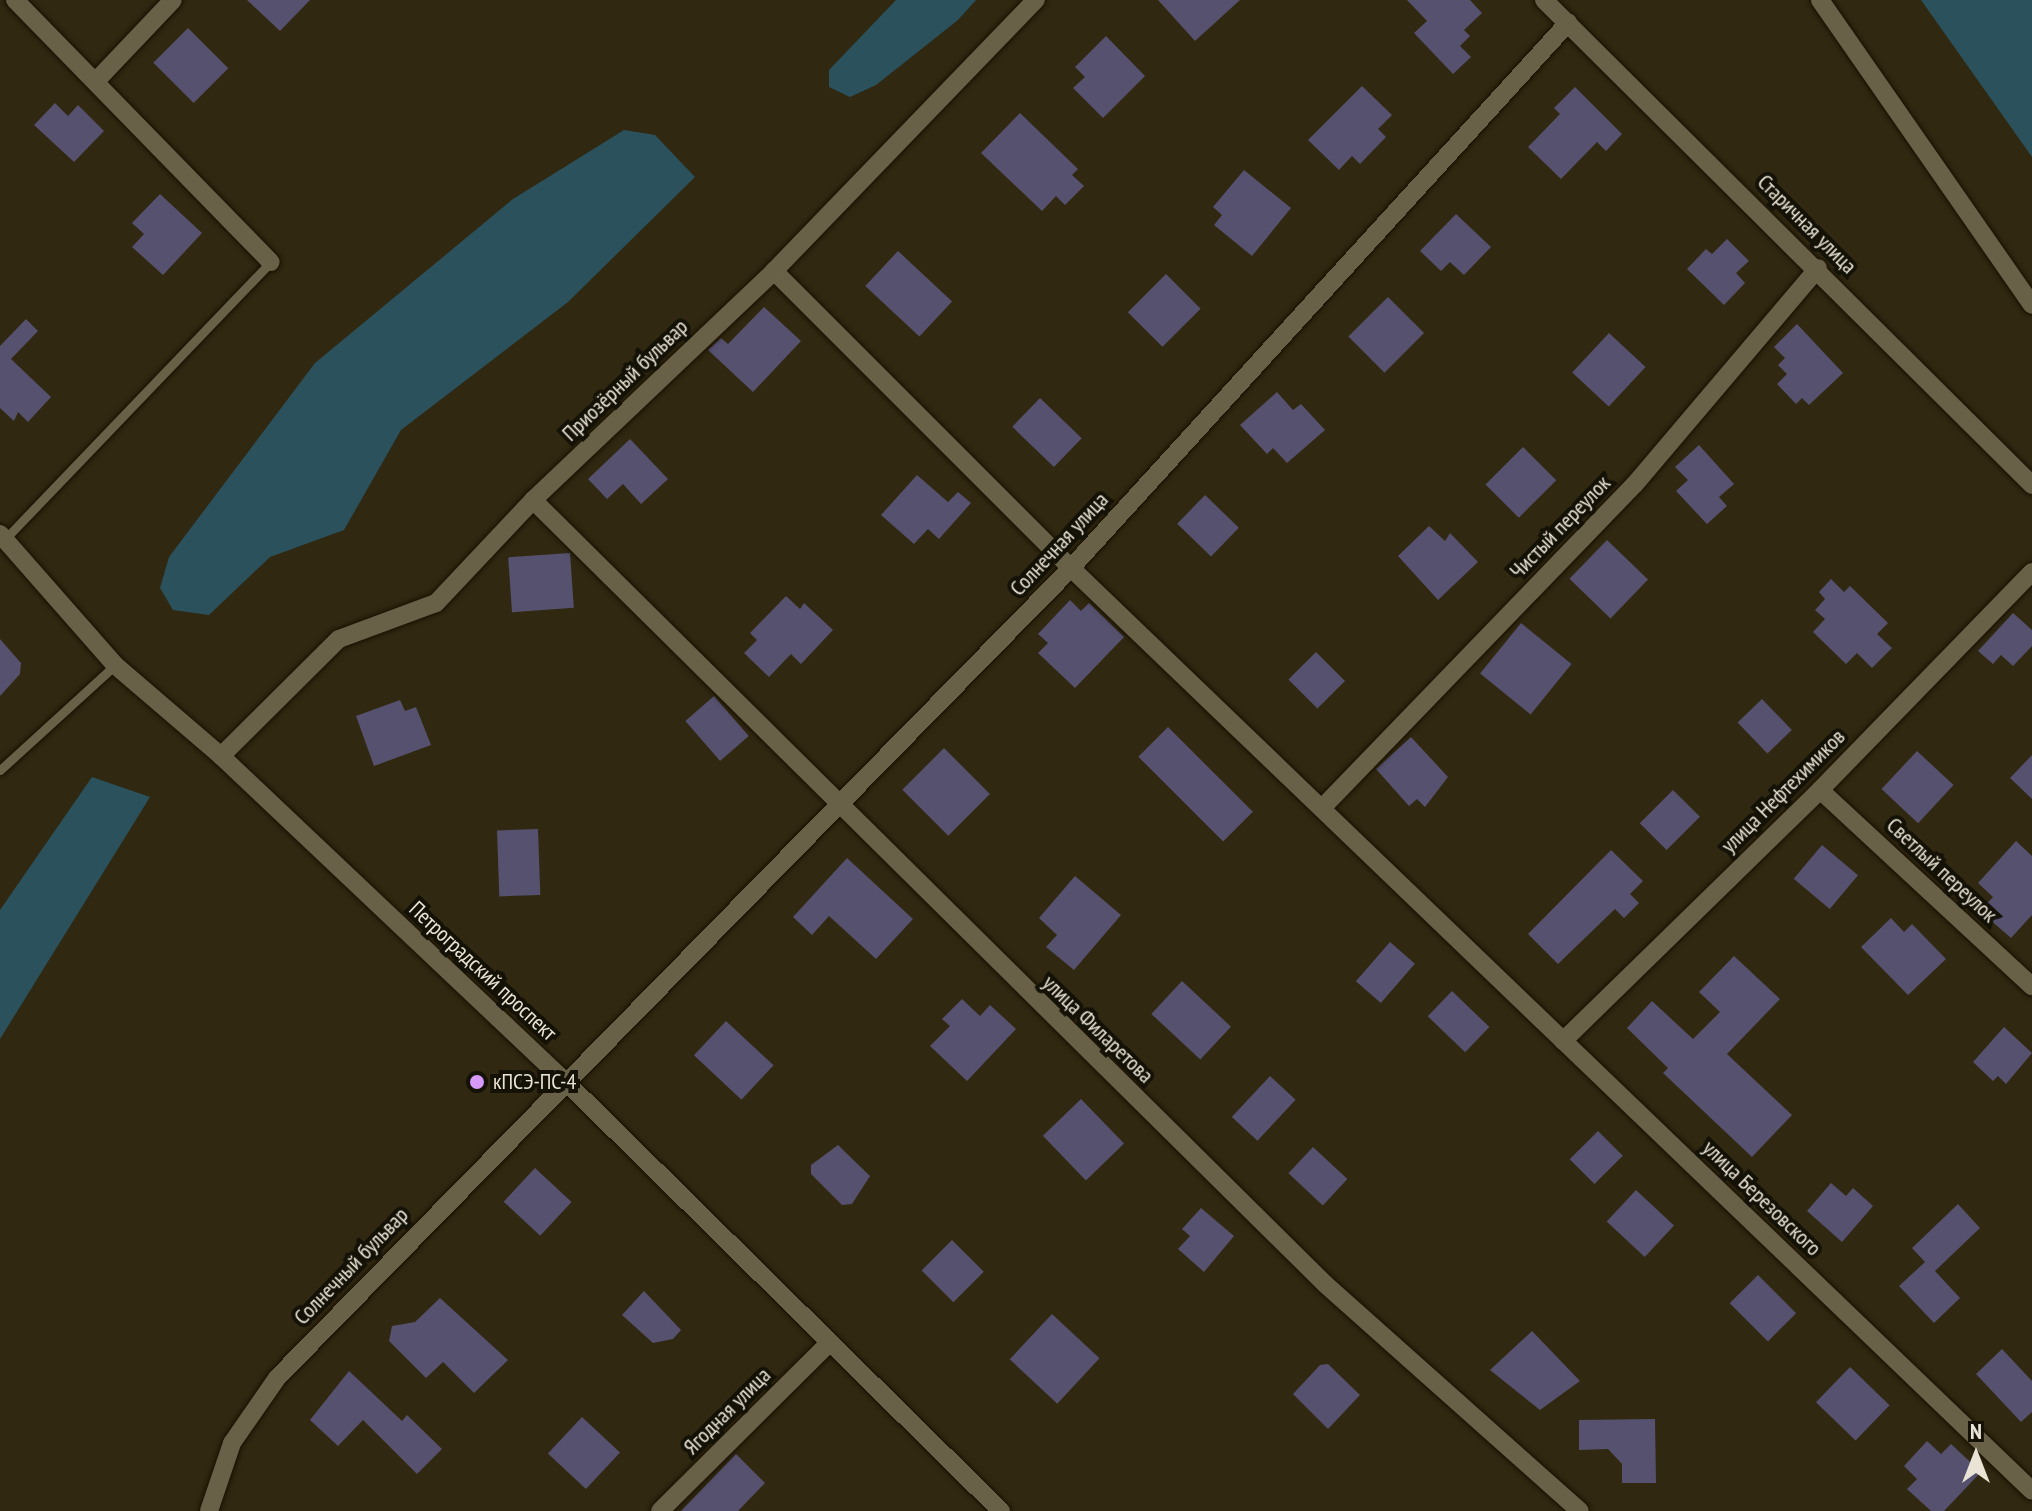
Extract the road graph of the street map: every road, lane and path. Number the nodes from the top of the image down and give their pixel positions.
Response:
1 (15, 0) edge
2 (173, 0) edge
3 (1036, 0) edge
4 (1544, 0) edge
5 (1820, 0) edge
6 (1568, 23) junction
7 (97, 80) junction
8 (271, 262) joint
9 (1818, 268) junction
10 (774, 271) junction
11 (2032, 305) edge
12 (2032, 485) edge
13 (533, 500) junction
14 (2, 537) edge
15 (1071, 568) junction
16 (2032, 572) edge
17 (115, 665) junction
18 (221, 756) junction
19 (0, 770) edge
20 (1820, 790) junction
21 (838, 807) junction
22 (1323, 807) junction
23 (2032, 986) edge
24 (1563, 1041) junction
25 (564, 1080) junction
26 (828, 1344) junction
27 (2032, 1491) edge
28 (209, 1511) edge
29 (660, 1511) edge
30 (1001, 1511) edge
31 (1580, 1511) edge

1 - 7 street
2 - 7 street
3 - 10 street, Приозёрный бульвар
4 - 6 street, Старичная улица
5 - 11 street
6 - 9 street, Старичная улица
6 - 15 street, Солнечная улица
7 - 8 street
8 - 14 lane
9 - 12 street, Старичная улица
9 - 22 street, Чистый переулок
10 - 13 street, Приозёрный бульвар
10 - 15 street, улица Березовского
13 - 18 street, Приозёрный бульвар
13 - 21 street, улица Филаретова
14 - 17 street, Петроградский проспект
15 - 21 street, Солнечная улица
15 - 22 street, улица Березовского
16 - 20 street, улица Нефтехимиков
17 - 18 street, Петроградский проспект
17 - 19 lane
18 - 25 street, Петроградский проспект
20 - 23 street, Светлый переулок
20 - 24 street, улица Нефтехимиков
21 - 25 street, Солнечная улица
21 - 31 street, улица Филаретова
22 - 24 street, улица Березовского
24 - 27 street, улица Березовского
25 - 26 street, Петроградский проспект
25 - 28 street, Солнечный бульвар
26 - 29 street, Ягодная улица
26 - 30 street, Петроградский проспект

